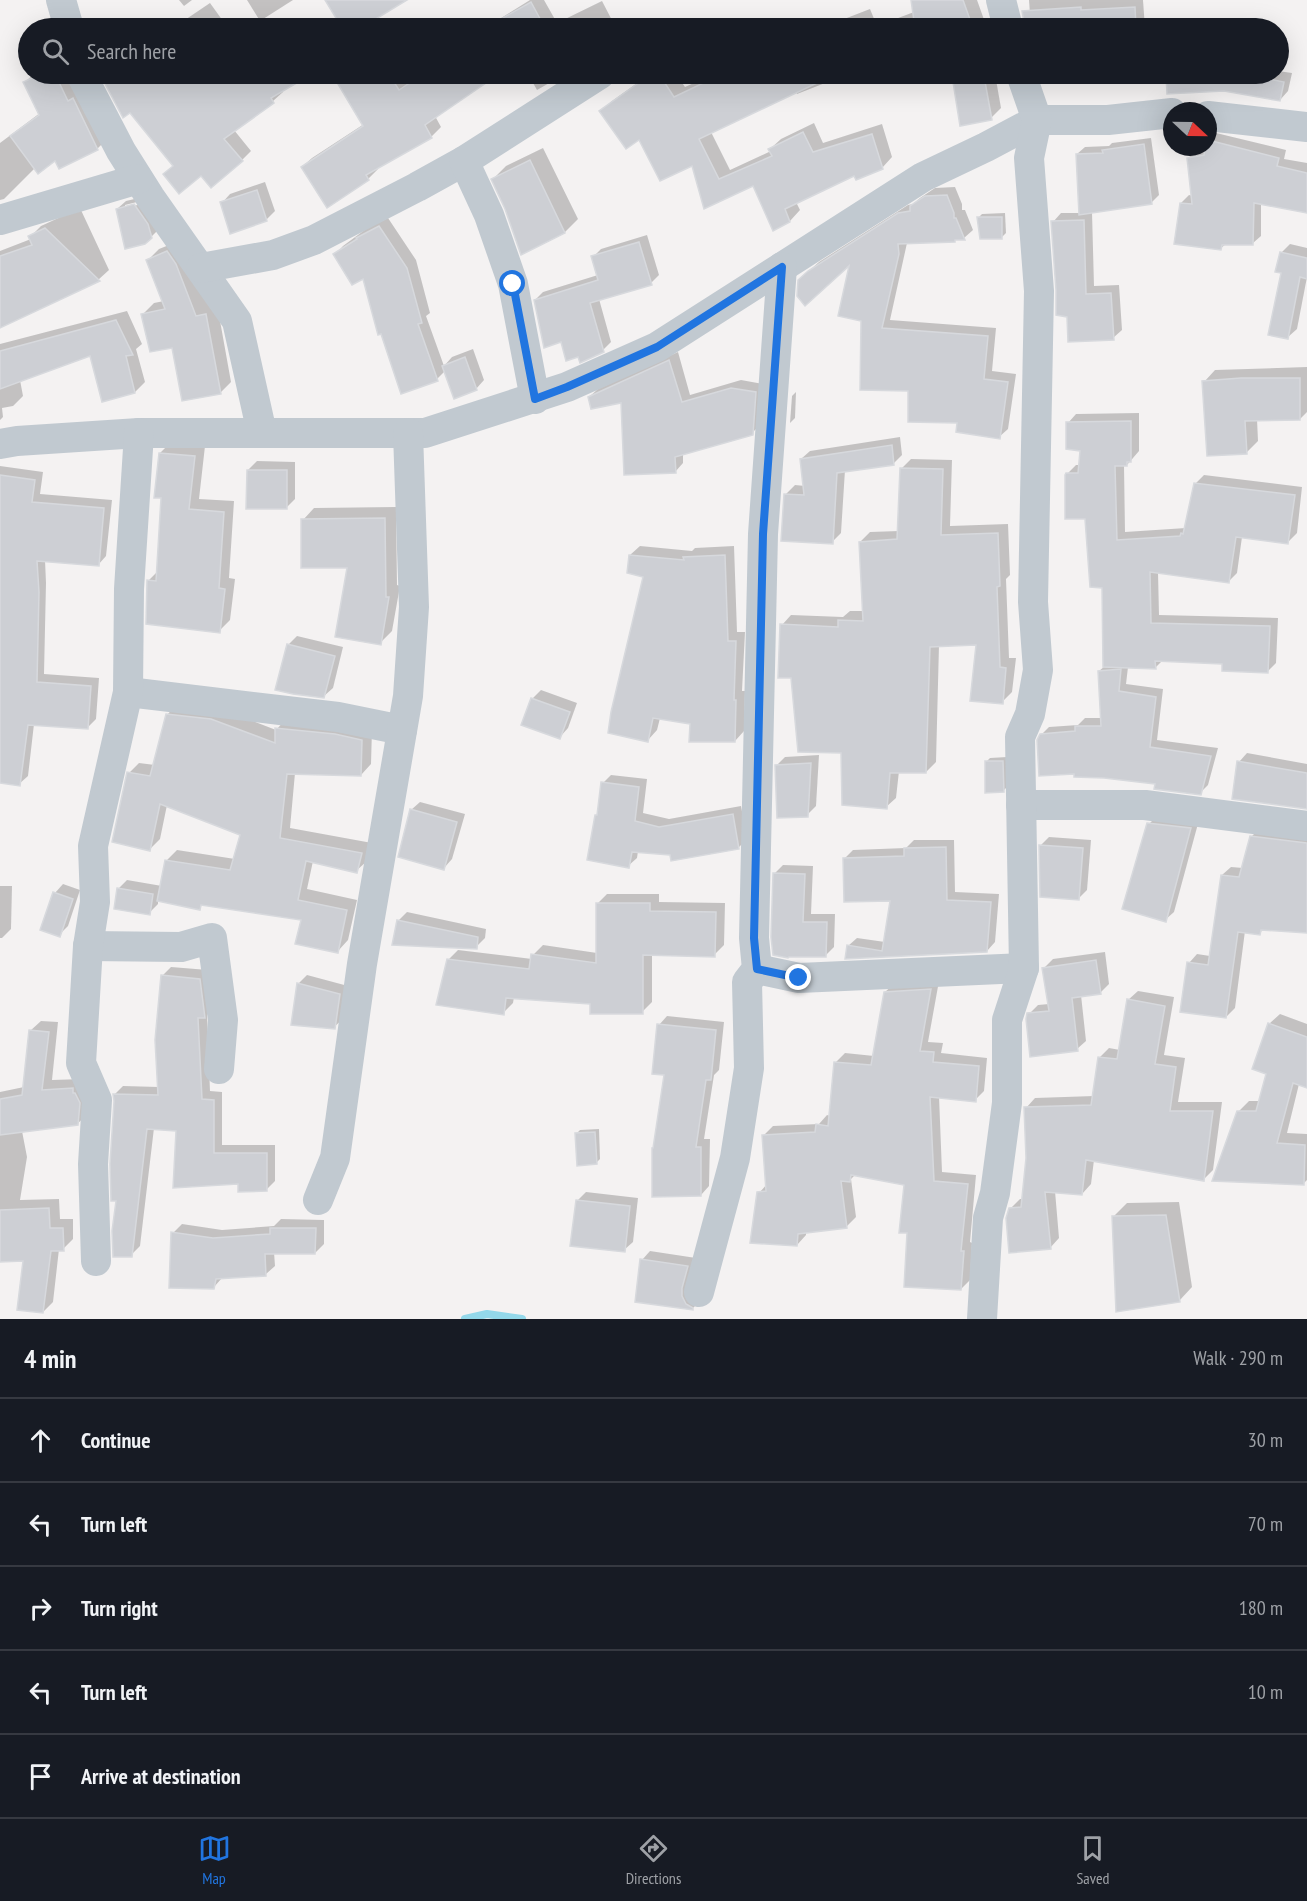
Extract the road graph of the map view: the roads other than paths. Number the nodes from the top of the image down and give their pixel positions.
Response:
1 (61, 0) edge
2 (1001, 0) edge
3 (66, 18) edge
4 (1006, 18) edge
5 (86, 84) edge
6 (584, 84) edge
7 (1024, 84) edge
8 (1163, 114) edge
9 (1217, 117) edge
10 (1037, 120) junction
11 (1307, 127) edge
12 (464, 161) junction
13 (138, 179) junction
14 (0, 220) edge
15 (782, 267) junction
16 (201, 268) junction
17 (535, 399) junction
18 (139, 433) junction
19 (262, 433) junction
20 (408, 433) junction
21 (0, 444) edge
22 (128, 692) junction
23 (402, 730) junction
24 (1021, 805) junction
25 (1307, 826) edge
26 (88, 946) junction
27 (757, 969) junction
28 (1024, 969) junction
29 (219, 1069) dead end
30 (318, 1200) dead end
31 (96, 1261) dead end
32 (699, 1292) dead end
33 (982, 1319) edge

1 - 3 street
2 - 4 street
5 - 13 street
6 - 12 street
7 - 10 street
8 - 10 street
9 - 11 street
10 - 15 street
10 - 24 street
12 - 16 street
12 - 17 street
13 - 14 street
13 - 16 street
15 - 17 street
15 - 27 street
16 - 19 street
17 - 20 street
18 - 19 street
18 - 21 street
18 - 22 street
19 - 20 street
20 - 23 street
22 - 23 street
22 - 26 street
23 - 30 street
24 - 25 street
24 - 28 street
26 - 29 street
26 - 31 street
27 - 28 street
27 - 32 street
28 - 33 street

